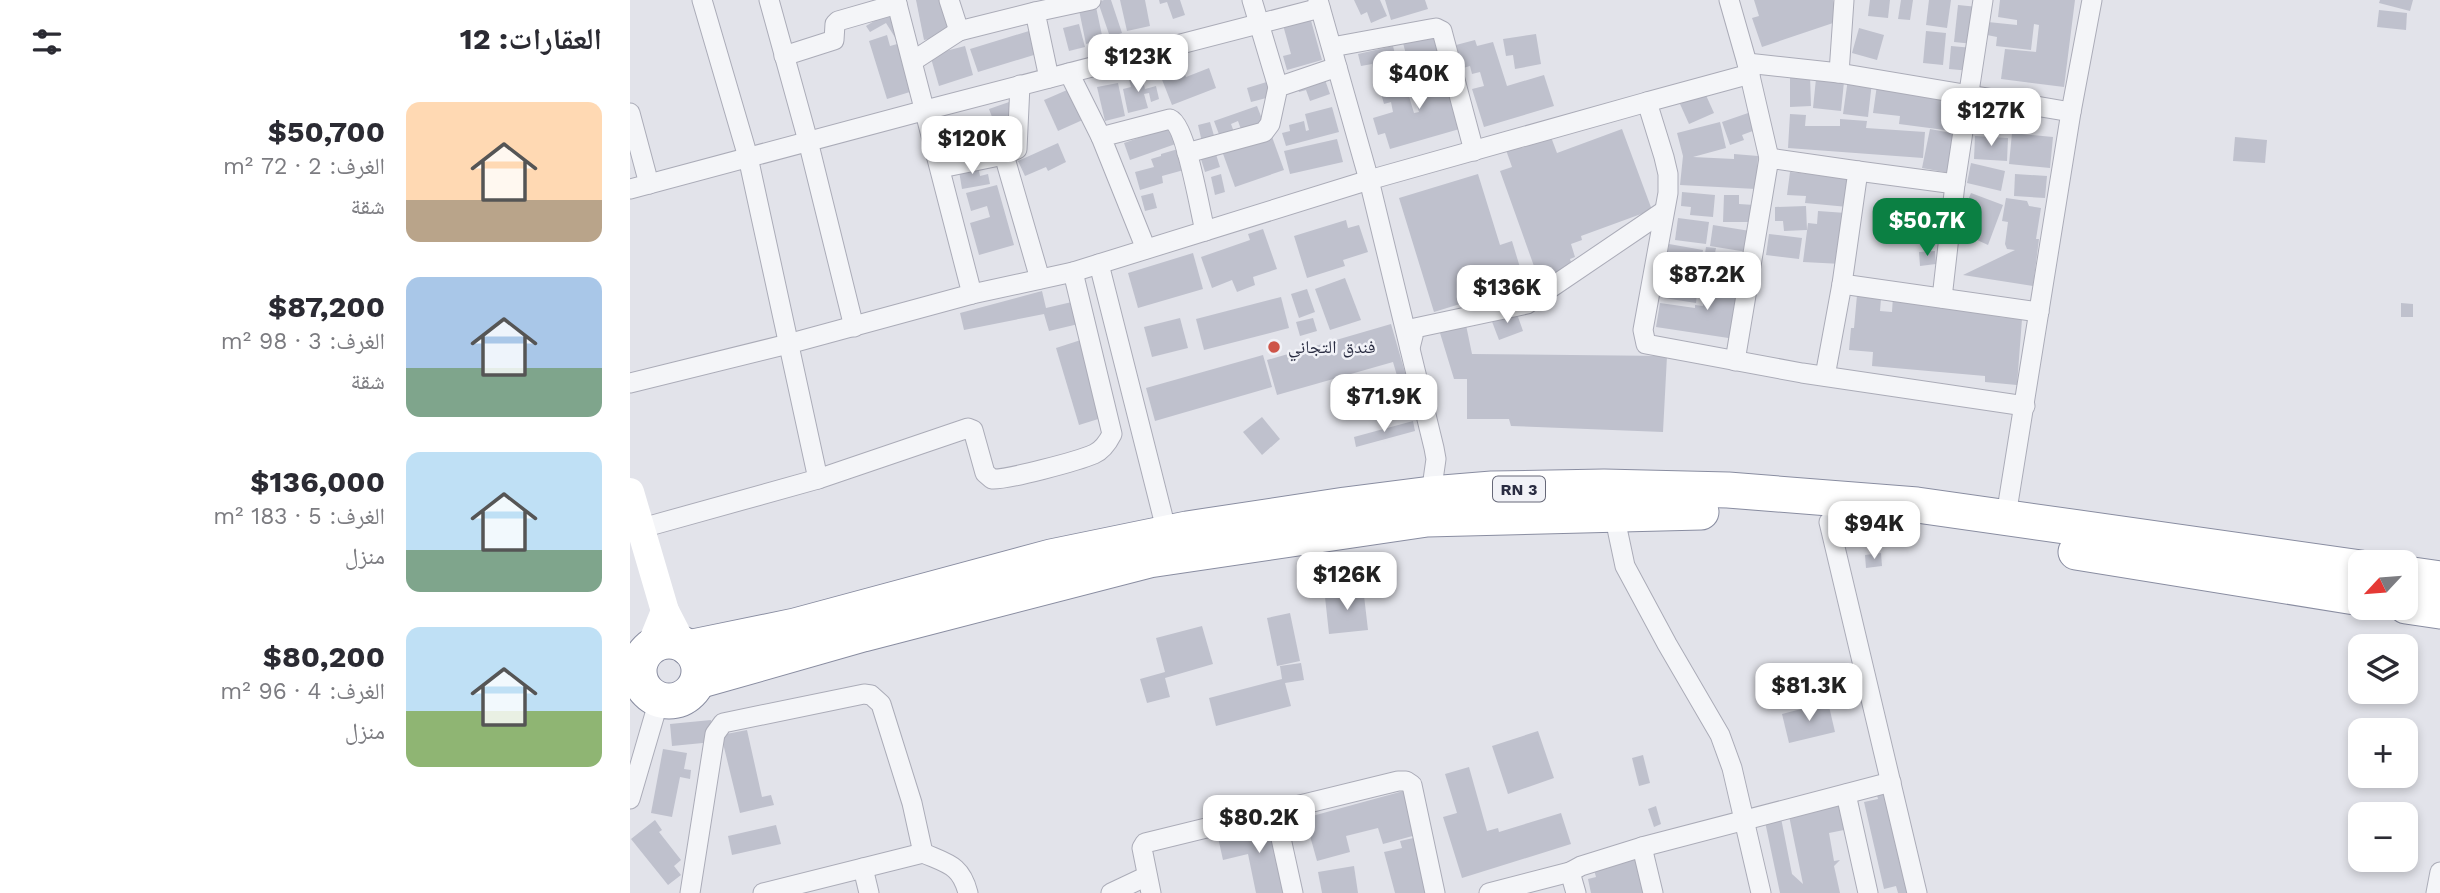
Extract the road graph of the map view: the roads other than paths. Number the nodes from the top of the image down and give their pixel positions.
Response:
1 (702, 0) edge
2 (769, 0) edge
3 (949, 0) edge
4 (1252, 0) edge
5 (1729, 0) edge
6 (1844, 0) edge
7 (1983, 0) edge
8 (2092, 0) edge
9 (1081, 1) edge
10 (896, 2) edge
11 (1319, 4) edge
12 (1035, 12) junction
13 (1258, 24) junction
14 (959, 31) junction
15 (1332, 47) junction
16 (784, 56) junction
17 (913, 61) junction
18 (1337, 67) junction
19 (1748, 68) junction
20 (1069, 73) junction
21 (1839, 73) junction
22 (1049, 78) junction
23 (1020, 85) junction
24 (1278, 87) junction
25 (1970, 93) junction
26 (1647, 102) junction
27 (926, 110) junction
28 (2071, 112) junction
29 (630, 113) edge
30 (1101, 137) junction
31 (808, 141) junction
32 (1474, 151) junction
33 (1187, 153) junction
34 (1004, 155) junction
35 (748, 157) junction
36 (1769, 158) junction
37 (941, 168) junction
38 (1858, 171) junction
39 (1369, 180) junction
40 (649, 184) junction
41 (1955, 184) junction
42 (630, 189) edge
43 (1664, 211) junction
44 (1205, 231) junction
45 (1146, 249) junction
46 (1099, 264) junction
47 (1073, 272) junction
48 (1040, 279) junction
49 (1842, 284) junction
50 (972, 294) junction
51 (1942, 298) junction
52 (2039, 312) junction
53 (854, 327) junction
54 (788, 344) junction
55 (1410, 349) junction
56 (1735, 361) junction
57 (1825, 376) junction
58 (630, 383) edge
59 (2025, 405) junction
60 (818, 479) junction
61 (1429, 506) junction
62 (635, 510) edge
63 (1614, 514) junction
64 (2006, 516) junction
65 (1829, 522) junction
66 (1167, 533) junction
67 (2348, 566) edge
68 (2418, 576) edge
69 (2440, 579) edge
70 (2348, 596) edge
71 (2418, 608) edge
72 (2440, 611) edge
73 (653, 670) edge
74 (1891, 782) junction
75 (1846, 794) junction
76 (630, 799) edge
77 (1275, 811) junction
78 (1745, 820) junction
79 (1642, 847) junction
80 (923, 852) junction
81 (863, 868) junction
82 (1570, 872) junction
83 (2440, 872) edge
84 (1149, 884) edge
85 (690, 893) edge
86 (763, 893) edge
87 (869, 893) edge
88 (968, 893) edge
89 (1111, 893) edge
90 (1293, 893) edge
91 (1436, 893) edge
92 (1489, 893) edge
93 (1576, 893) edge
94 (1653, 893) edge
95 (1761, 893) edge
96 (1868, 893) edge
97 (1917, 893) edge
98 (2436, 893) edge

1 - 35 street
2 - 16 street
3 - 14 street
4 - 13 street
5 - 19 street
6 - 21 street
7 - 25 street
8 - 28 street
9 - 12 street
10 - 16 street
10 - 17 street
11 - 13 street
11 - 15 street
12 - 14 street
12 - 22 street
13 - 20 street
13 - 24 street
14 - 17 street
15 - 18 street
15 - 32 street
16 - 31 street
17 - 27 street
18 - 24 street
18 - 39 street
19 - 21 street
19 - 26 street
19 - 36 street
20 - 22 street
20 - 30 street
21 - 25 street
22 - 23 street
23 - 27 street
23 - 34 street
24 - 33 street
25 - 28 street
25 - 41 street
26 - 32 street
26 - 43 street
27 - 31 street
27 - 37 street
28 - 52 street
29 - 40 street
30 - 33 street
30 - 45 street
31 - 35 street
31 - 53 street
32 - 39 street
33 - 44 street
34 - 37 street
34 - 48 street
35 - 40 street
35 - 54 street
36 - 38 street
36 - 56 street
37 - 50 street
38 - 41 street
38 - 49 street
39 - 44 street
39 - 55 street
40 - 42 street
41 - 51 street
43 - 55 street
43 - 56 street
44 - 45 street
45 - 46 street
46 - 47 street
46 - 66 street
47 - 48 street
47 - 60 street
48 - 50 street
49 - 51 street
49 - 57 street
50 - 53 street
51 - 52 street
52 - 59 street
53 - 54 street
54 - 58 street
54 - 60 street
55 - 61 street
56 - 57 street
57 - 59 street
59 - 64 street
60 - 62 street
61 - 63 highway, RN 3
61 - 64 highway, RN 3
61 - 66 highway, RN 3
61 - 73 highway, RN 3
62 - 73 street
63 - 65 highway, RN 3
63 - 78 street
64 - 67 highway, RN 3
65 - 70 highway, RN 3
65 - 74 street
66 - 73 highway, RN 3
68 - 69 highway
71 - 72 highway
73 - 76 street
74 - 75 street
74 - 97 street
75 - 78 street
75 - 96 street
77 - 84 street
77 - 90 street
77 - 91 street
78 - 79 street
78 - 95 street
79 - 82 street
79 - 94 street
80 - 81 street
80 - 85 street
80 - 88 street
81 - 86 street
81 - 87 street
82 - 92 street
82 - 93 street
83 - 98 street
84 - 89 street

